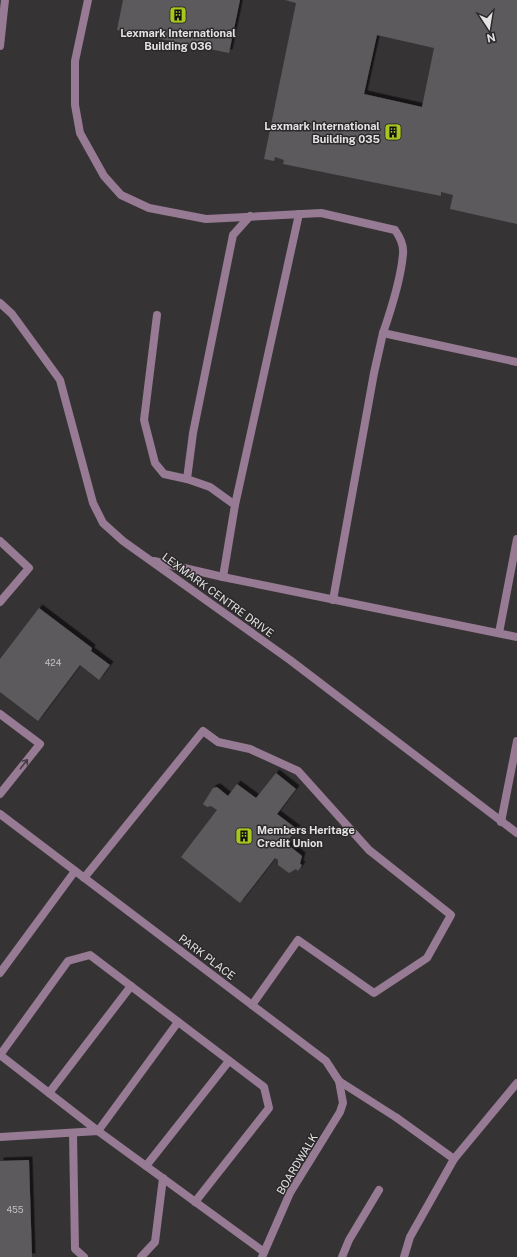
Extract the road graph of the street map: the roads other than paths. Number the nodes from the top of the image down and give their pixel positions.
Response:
1 (5, 0) edge
2 (88, 0) edge
3 (2, 16) edge
4 (0, 46) edge
5 (299, 214) junction
6 (250, 216) junction
7 (0, 303) edge
8 (157, 315) dead end
9 (383, 333) junction
10 (517, 362) edge
11 (187, 479) junction
12 (235, 505) junction
13 (517, 538) edge
14 (0, 541) edge
15 (151, 560) junction
16 (223, 577) junction
17 (333, 600) junction
18 (0, 602) edge
19 (499, 634) junction
20 (517, 637) edge
21 (0, 714) edge
22 (517, 741) edge
23 (0, 794) edge
24 (0, 814) edge
25 (501, 822) junction
26 (517, 834) edge
27 (75, 871) junction
28 (84, 878) junction
29 (0, 973) edge
30 (131, 986) junction
31 (252, 1005) junction
32 (178, 1022) junction
33 (0, 1055) edge
34 (229, 1061) junction
35 (339, 1081) junction
36 (517, 1083) edge
37 (49, 1093) junction
38 (98, 1131) junction
39 (72, 1132) junction
40 (0, 1137) edge
41 (454, 1159) junction
42 (146, 1166) junction
43 (163, 1178) junction
44 (379, 1190) dead end
45 (195, 1202) junction
46 (263, 1254) edge
47 (84, 1257) edge
48 (141, 1257) edge
49 (342, 1257) edge
50 (404, 1257) edge

1 - 3 street
2 - 6 street
3 - 4 street
5 - 6 street
5 - 9 street
5 - 12 street
6 - 11 street
7 - 15 street, LEXMARK CENTRE DRIVE
8 - 11 street
9 - 10 street
9 - 17 street
11 - 12 street
12 - 16 street
13 - 19 street
14 - 18 street
15 - 16 street
15 - 25 street, LEXMARK CENTRE DRIVE
16 - 17 street
17 - 19 street
19 - 20 street
23 -> 21 street
22 - 25 street
24 - 27 street, PARK PLACE
25 - 26 street, LEXMARK CENTRE DRIVE
27 - 28 street, PARK PLACE
27 - 29 street
28 - 31 street, PARK PLACE
28 - 31 street
30 - 32 street
30 - 33 street
30 - 37 street
31 - 35 street, PARK PLACE
32 - 34 street
32 - 38 street
33 - 37 street
34 - 42 street
34 - 45 street
35 - 41 street, PARK PLACE
35 - 46 street, BOARDWALK
36 - 41 street
37 - 38 street
38 - 39 street
38 - 42 street
39 - 40 street
39 - 47 street
41 - 50 street
42 - 43 street
43 - 45 street
43 - 48 street
44 - 49 street
45 - 46 street

